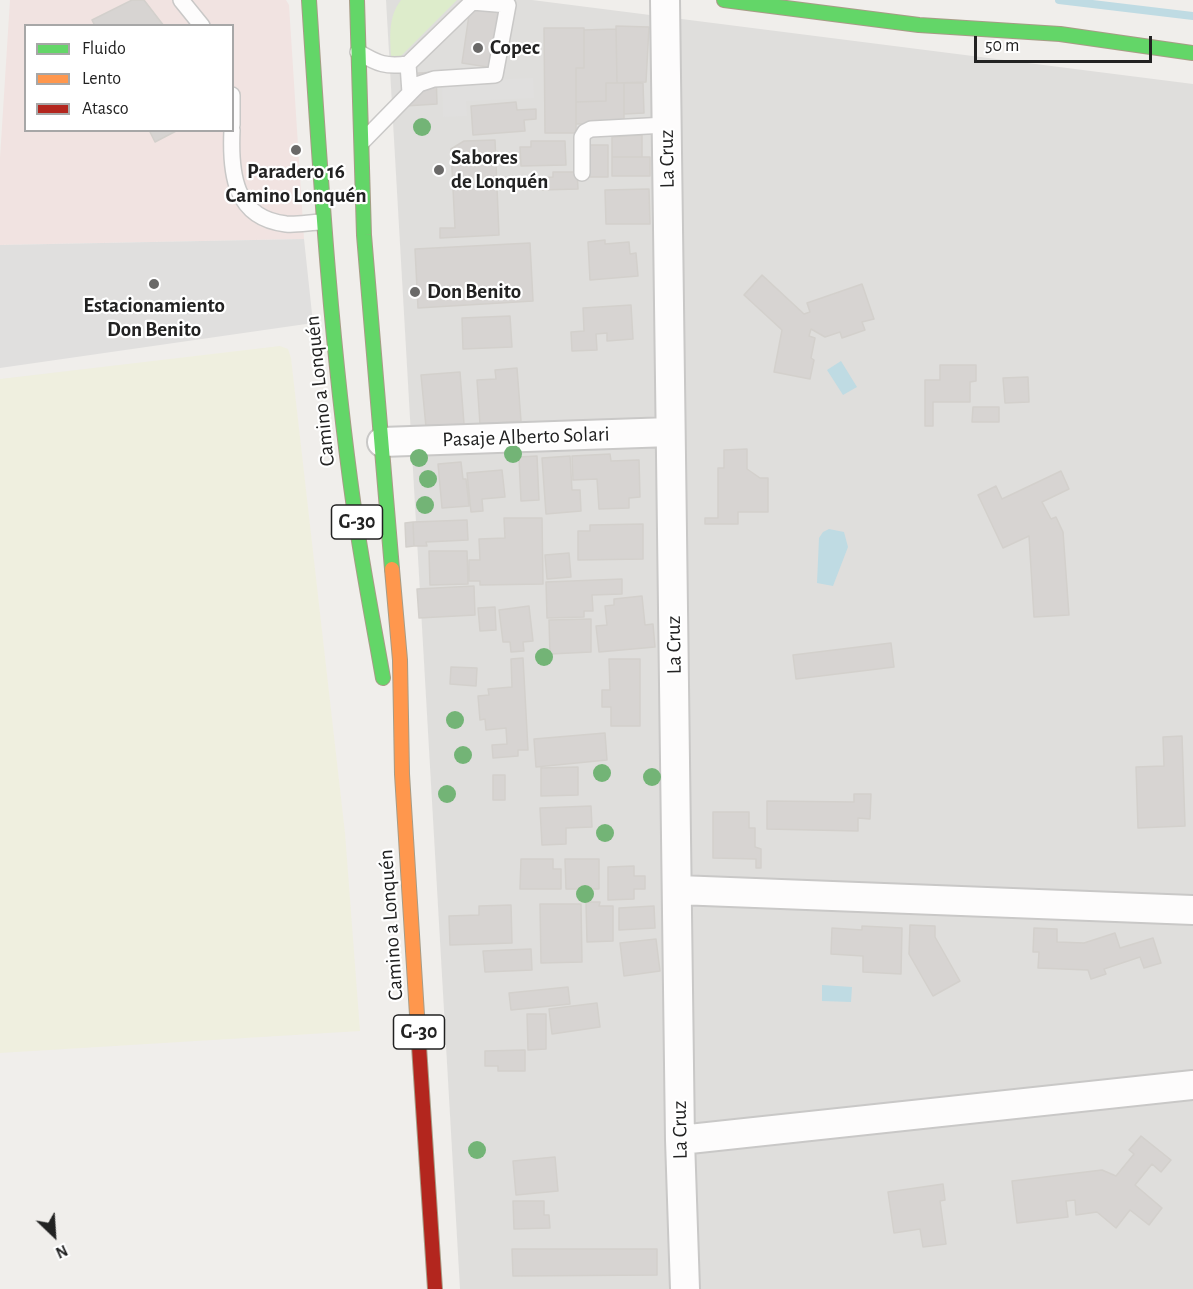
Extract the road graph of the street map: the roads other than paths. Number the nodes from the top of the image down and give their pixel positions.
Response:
1 (181, 0) edge
2 (309, 0) edge
3 (357, 0) edge
4 (665, 0) edge
5 (724, 0) edge
6 (472, 1) edge
7 (509, 2) edge
8 (970, 15) dead end
9 (200, 24) edge
10 (1060, 34) junction
11 (357, 52) junction
12 (1193, 53) edge
13 (408, 64) junction
14 (410, 93) junction
15 (666, 125) junction
16 (232, 132) edge
17 (361, 143) junction
18 (582, 173) dead end
19 (323, 222) junction
20 (670, 432) junction
21 (382, 442) junction
22 (402, 774) junction
23 (678, 890) junction
24 (1193, 910) edge
25 (1193, 1084) edge
26 (680, 1140) junction
27 (435, 1289) edge
28 (685, 1289) edge

1 - 9 lane
2 - 19 main road, Camino a Lonquén / G-30
3 - 11 main road, Camino a Lonquén / G-30
4 - 15 street, La Cruz
5 - 10 main road
6 - 7 lane
6 - 13 lane
7 - 14 lane
8 - 10 main road
10 - 12 main road
11 - 13 lane
11 - 17 main road, Camino a Lonquén / G-30
13 - 14 lane
14 - 17 lane
15 - 18 lane
15 - 20 street, La Cruz
16 - 19 lane
17 - 21 main road, Camino a Lonquén / G-30
19 - 22 main road, Camino a Lonquén / G-30
20 - 21 street, Pasaje Alberto Solari
20 - 23 street, La Cruz
21 - 22 main road, Camino a Lonquén / G-30
22 - 27 main road, Camino a Lonquén / G-30
23 - 24 street
23 - 26 street, La Cruz
25 - 26 street
26 - 28 street, La Cruz

